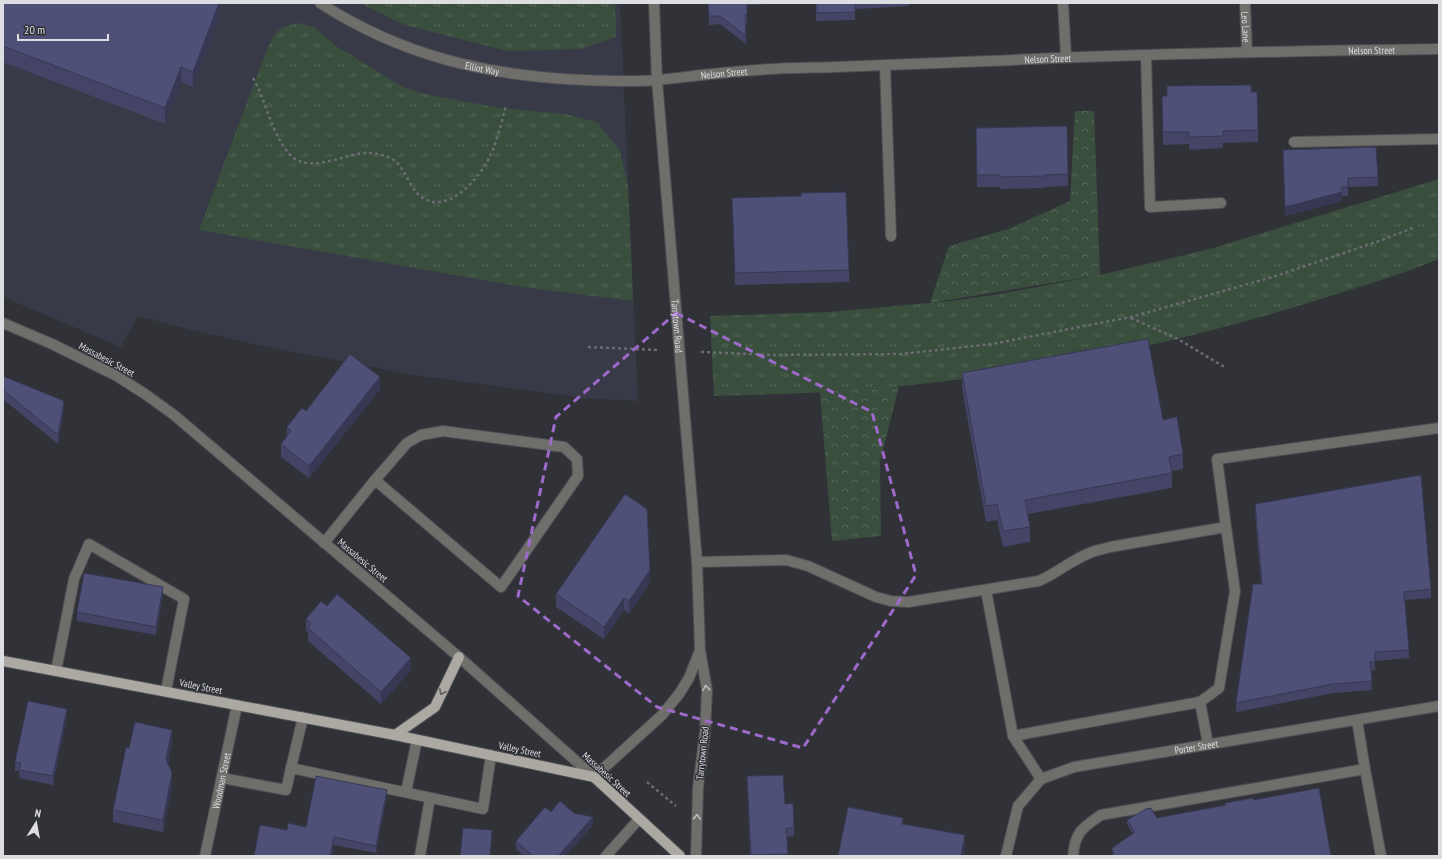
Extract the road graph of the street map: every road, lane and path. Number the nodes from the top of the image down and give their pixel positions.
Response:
1 (320, 3) edge
2 (654, 3) edge
3 (1063, 3) edge
4 (1245, 3) edge
5 (1439, 48) edge
6 (1247, 51) junction
7 (1146, 55) junction
8 (1066, 57) junction
9 (885, 65) junction
10 (253, 78) dead end
11 (657, 80) junction
12 (506, 105) dead end
13 (1439, 139) edge
14 (1294, 142) dead end
15 (1221, 203) dead end
16 (1415, 227) dead end
17 (891, 236) dead end
18 (1131, 318) junction
19 (3, 323) edge
20 (588, 347) dead end
21 (680, 351) junction
22 (1226, 368) dead end
23 (1439, 428) edge
24 (375, 480) junction
25 (1226, 527) junction
26 (324, 543) junction
27 (697, 562) junction
28 (986, 590) junction
29 (700, 650) junction
30 (458, 657) junction
31 (3, 661) edge
32 (56, 671) junction
33 (166, 691) junction
34 (1200, 702) junction
35 (237, 705) junction
36 (1439, 706) edge
37 (303, 717) junction
38 (1358, 720) junction
39 (395, 735) junction
40 (1013, 736) junction
41 (417, 740) junction
42 (1208, 744) junction
43 (491, 755) junction
44 (291, 768) junction
45 (1365, 769) junction
46 (594, 777) junction
47 (222, 778) junction
48 (1041, 778) junction
49 (647, 782) dead end
50 (406, 792) junction
51 (430, 798) junction
52 (677, 807) dead end
53 (639, 819) junction
54 (205, 856) edge
55 (420, 856) edge
56 (606, 856) edge
57 (680, 856) edge
58 (696, 856) edge
59 (1006, 856) edge
60 (1074, 856) edge
61 (1380, 856) edge

1 - 11 street, Elliot Way
2 - 11 street, Tarrytown Road
3 - 8 street
4 - 6 street, Leo Lane
5 - 6 street, Nelson Street
6 - 7 street, Nelson Street
7 - 8 street, Nelson Street
7 - 15 street
8 - 9 street, Nelson Street
9 - 11 street, Nelson Street
9 - 17 street
10 - 12 path
11 - 21 street, Tarrytown Road
13 - 14 street
16 - 18 path
18 - 21 path
18 - 22 path
19 - 26 street, Massabesic Street
20 - 21 path
21 - 27 street, Tarrytown Road
23 - 25 street
24 - 24 street
24 - 26 street
25 - 28 street
25 - 34 street
26 - 30 street, Massabesic Street
27 - 28 street
27 - 29 street, Tarrytown Road
28 - 40 street
29 - 46 street, Tarrytown Road
58 -> 29 street, Tarrytown Road
30 -> 39 main road
30 - 46 street, Massabesic Street
31 - 32 main road, Valley Street
32 - 33 main road, Valley Street
32 - 33 street
33 - 35 main road, Valley Street
34 - 40 street
34 - 42 street
35 - 37 main road, Valley Street
35 - 47 street, Woodman Street
36 - 38 street, Porter Street
37 - 39 main road, Valley Street
37 - 44 street
38 - 42 street, Porter Street
38 - 45 street
39 - 41 main road, Valley Street
40 - 48 street
41 - 43 main road, Valley Street
41 - 50 street
42 - 48 street, Porter Street
43 - 46 main road, Valley Street
43 - 51 street
44 - 47 street
44 - 50 street
45 - 60 street
45 - 61 street
46 - 53 main road, Massabesic Street
47 - 54 street, Woodman Street
48 - 59 street
49 - 52 path
50 - 51 street
51 - 55 street
53 - 56 street
53 - 57 main road, Massabesic Street

